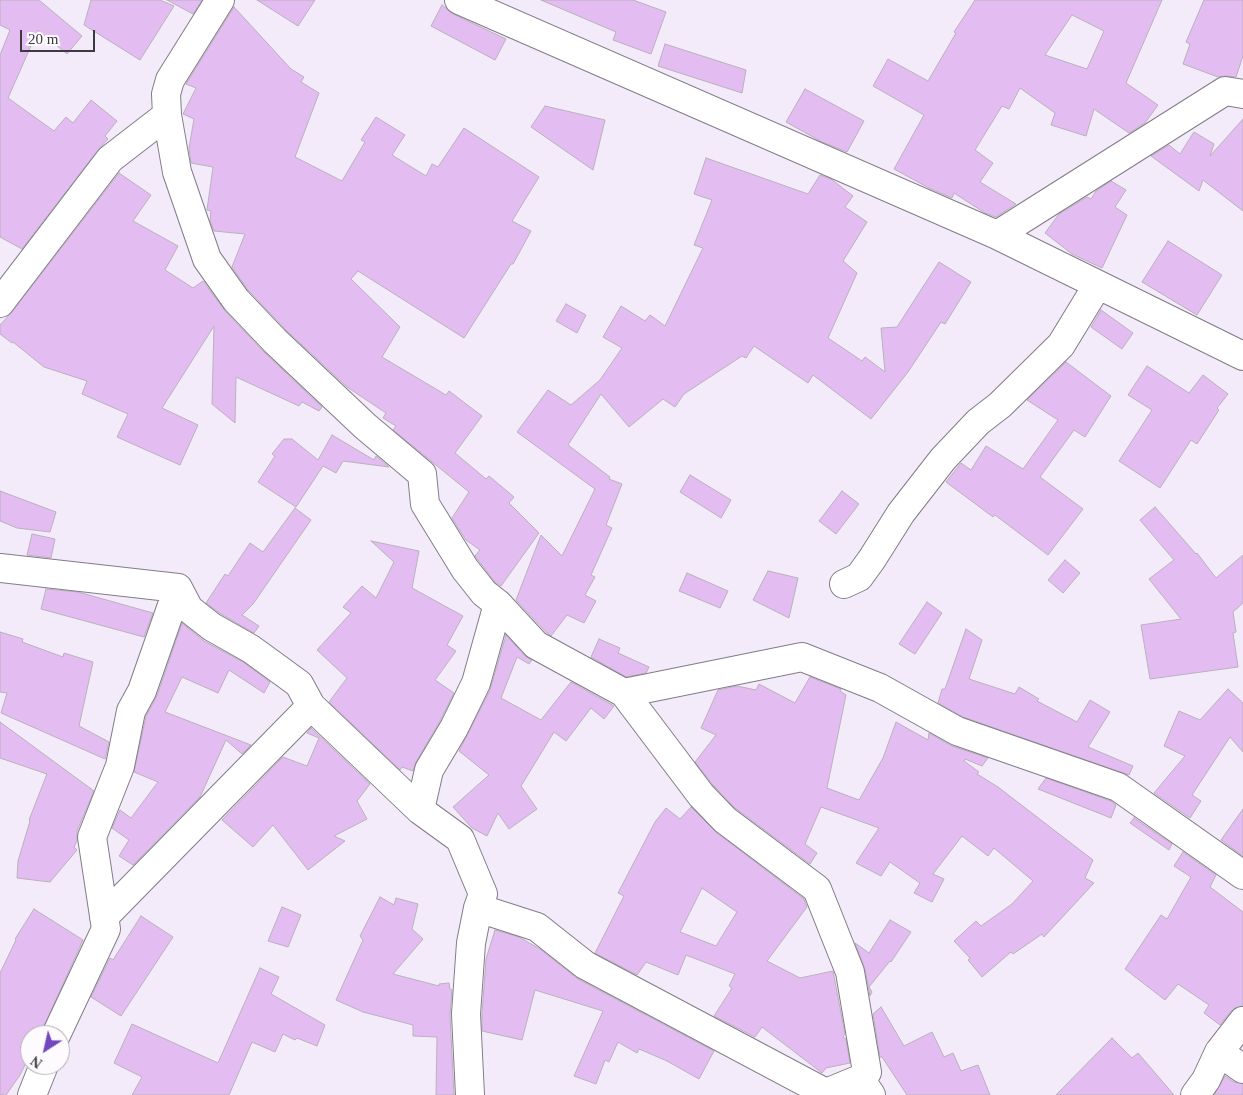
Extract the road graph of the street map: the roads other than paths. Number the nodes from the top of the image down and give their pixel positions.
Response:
1 (220, 0) edge
2 (459, 0) edge
3 (1243, 94) edge
4 (167, 114) junction
5 (997, 235) junction
6 (1097, 286) junction
7 (0, 303) edge
8 (1243, 356) edge
9 (0, 568) edge
10 (844, 584) dead end
11 (178, 588) junction
12 (498, 604) junction
13 (624, 693) junction
14 (310, 706) junction
15 (420, 810) junction
16 (1243, 875) edge
17 (478, 908) junction
18 (104, 917) junction
19 (1243, 1021) edge
20 (61, 1025) edge
21 (1219, 1052) junction
22 (1243, 1069) edge
23 (40, 1075) edge
24 (858, 1090) edge
25 (32, 1095) edge
26 (470, 1095) edge
27 (1195, 1095) edge

1 - 4 street
2 - 5 street
3 - 5 street
4 - 7 street
4 - 12 street
5 - 6 street
6 - 8 street
6 - 10 street
9 - 11 street
11 - 14 street
11 - 18 street
12 - 13 street
12 - 15 street
13 - 16 street
13 - 24 street
14 - 15 street
14 - 18 street
15 - 17 street
17 - 24 street
17 - 26 street
18 - 20 street
19 - 21 street
21 - 22 street
21 - 27 street
23 - 25 street

